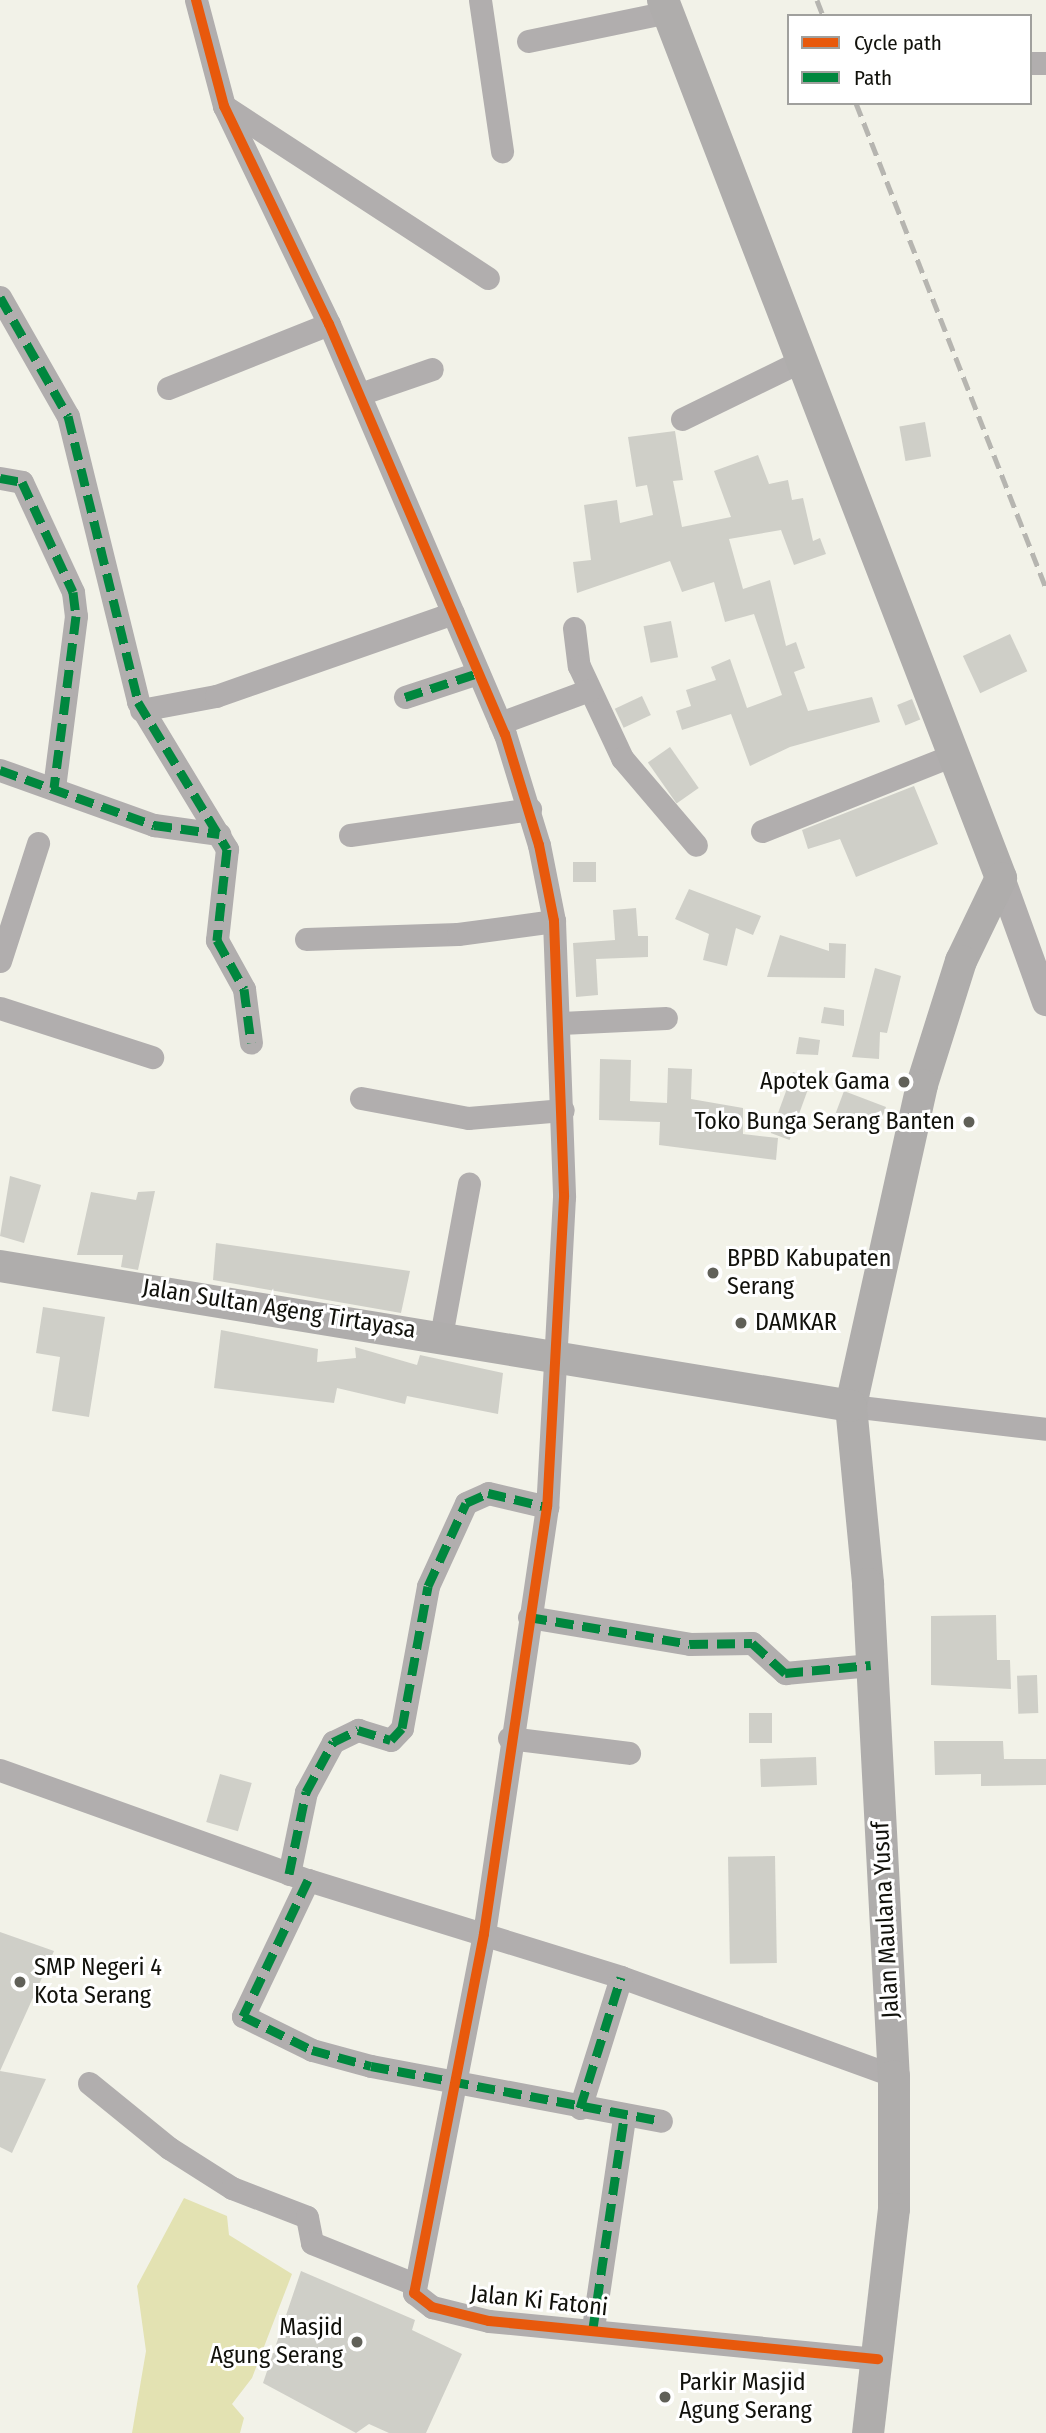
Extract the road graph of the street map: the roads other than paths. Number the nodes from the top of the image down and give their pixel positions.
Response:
1 (196, 0) edge
2 (480, 0) edge
3 (666, 6) edge
4 (528, 41) dead end
5 (224, 106) junction
6 (502, 151) dead end
7 (488, 278) dead end
8 (0, 297) edge
9 (329, 324) junction
10 (801, 361) junction
11 (432, 369) dead end
12 (168, 388) dead end
13 (360, 394) junction
14 (682, 419) dead end
15 (0, 478) edge
16 (453, 613) junction
17 (574, 628) dead end
18 (478, 673) junction
19 (589, 690) junction
20 (405, 697) dead end
21 (141, 710) junction
22 (500, 723) junction
23 (953, 755) junction
24 (0, 770) edge
25 (54, 788) junction
26 (530, 809) junction
27 (762, 831) dead end
28 (219, 834) junction
29 (350, 835) dead end
30 (38, 843) dead end
31 (696, 845) dead end
32 (1000, 878) junction
33 (554, 921) junction
34 (306, 939) dead end
35 (0, 961) edge
36 (1046, 1002) edge
37 (0, 1008) edge
38 (666, 1018) dead end
39 (562, 1023) junction
40 (251, 1043) dead end
41 (152, 1057) dead end
42 (361, 1098) dead end
43 (563, 1110) junction
44 (469, 1184) dead end
45 (0, 1266) edge
46 (441, 1336) junction
47 (557, 1358) junction
48 (851, 1406) junction
49 (1046, 1429) edge
50 (547, 1507) junction
51 (529, 1617) junction
52 (870, 1665) junction
53 (509, 1738) junction
54 (629, 1753) dead end
55 (0, 1770) edge
56 (299, 1877) junction
57 (484, 1934) junction
58 (621, 1977) junction
59 (894, 2076) junction
60 (89, 2083) dead end
61 (455, 2084) junction
62 (580, 2108) junction
63 (624, 2118) junction
64 (661, 2121) dead end
65 (412, 2283) junction
66 (593, 2328) junction
67 (877, 2359) junction
68 (868, 2433) edge

1 - 5 street
2 - 6 street
3 - 4 street
3 - 10 main road
5 - 7 street
5 - 9 street
8 - 21 street
9 - 12 street
9 - 13 street
10 - 14 street
10 - 23 main road
11 - 13 street
13 - 16 street
15 - 25 street
16 - 18 street
16 - 21 street
17 - 19 street
18 - 20 street
18 - 22 street
19 - 22 street
19 - 31 street
21 - 28 street
22 - 26 street
23 - 27 street
23 - 32 main road
24 - 25 street
25 - 28 street
26 - 29 street
26 - 33 street
28 - 40 street
30 - 35 street
32 - 36 street
32 - 48 main road, Jalan Maulana Yusuf
33 - 34 street
33 - 39 street
37 - 41 street
38 - 39 street
39 - 43 street
42 - 43 street
43 - 47 street
44 - 46 street
45 - 46 main road, Jalan Sultan Ageng Tirtayasa
46 - 47 main road, Jalan Sultan Ageng Tirtayasa
47 - 48 main road, Jalan Sultan Ageng Tirtayasa
47 - 50 street
48 - 49 street
48 - 52 main road, Jalan Maulana Yusuf
50 - 51 street
50 - 56 street
51 - 52 street
51 - 53 street
52 - 59 main road, Jalan Maulana Yusuf
53 - 54 street
53 - 57 street
55 - 56 street
56 - 57 street
56 - 61 street
57 - 58 street
57 - 61 street
58 - 59 street
58 - 62 street
59 - 67 main road, Jalan Maulana Yusuf
60 - 65 street
61 - 62 street
61 - 65 street
62 - 63 street
63 - 64 street
63 - 66 street
65 - 66 street, Jalan Ki Fatoni
66 - 67 street, Jalan Ki Fatoni
67 - 68 main road, Jalan Maulana Yusuf

